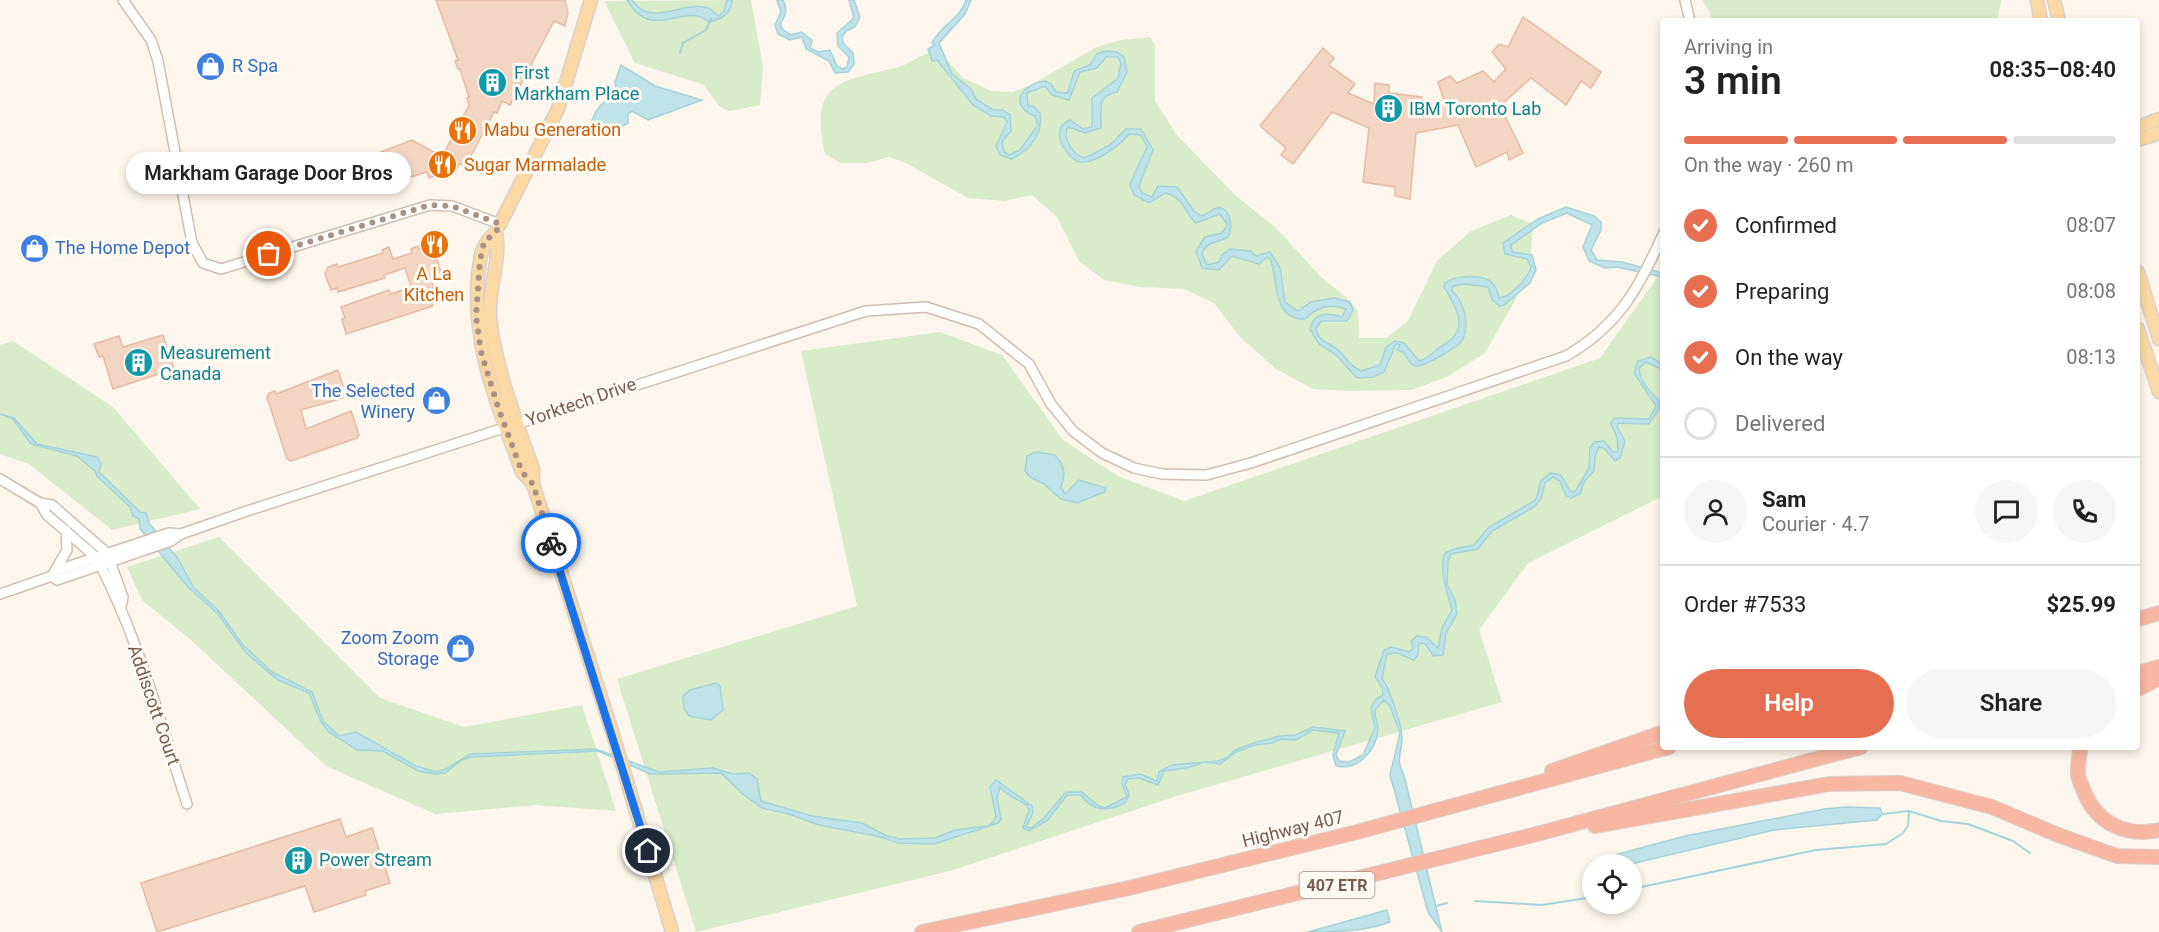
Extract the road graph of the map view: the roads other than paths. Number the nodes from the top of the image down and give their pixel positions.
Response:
1 (123, 0) edge
2 (591, 0) edge
3 (1685, 0) edge
4 (2037, 0) edge
5 (2054, 0) edge
6 (1689, 18) edge
7 (2040, 18) edge
8 (2058, 18) edge
9 (2159, 119) edge
10 (2140, 126) edge
11 (2159, 133) edge
12 (2140, 139) edge
13 (498, 228) junction
14 (1660, 241) edge
15 (2140, 278) edge
16 (2140, 335) edge
17 (2159, 339) edge
18 (2159, 392) edge
19 (512, 425) junction
20 (0, 479) edge
21 (40, 503) junction
22 (66, 530) junction
23 (109, 557) junction
24 (99, 561) junction
25 (54, 573) junction
26 (0, 594) edge
27 (121, 607) junction
28 (2159, 613) edge
29 (2140, 618) edge
30 (2159, 668) edge
31 (2140, 673) edge
32 (2159, 678) edge
33 (2140, 688) edge
34 (1660, 733) edge
35 (1660, 749) edge
36 (1850, 750) edge
37 (2080, 750) edge
38 (1484, 797) junction
39 (187, 804) dead end
40 (2159, 830) edge
41 (1533, 835) junction
42 (2159, 857) edge
43 (672, 932) edge
44 (922, 932) edge
45 (1139, 932) edge

1 - 13 street
2 - 13 main road
3 - 6 street
4 - 7 main road
5 - 8 main road
9 - 10 main road
11 - 12 main road
13 - 19 main road
14 - 19 street, Yorktech Drive
15 - 17 main road
16 - 18 main road
19 - 23 street, Yorktech Drive
19 - 43 main road
20 - 21 street
21 - 22 street
21 - 23 street
22 - 24 street
22 - 25 street
23 - 24 street, Yorktech Drive
23 - 27 street, Addiscott Court
24 - 25 street, Yorktech Drive
24 - 27 street, Addiscott Court
25 - 26 street
27 - 39 street, Addiscott Court
28 - 29 highway
30 - 31 highway
32 - 33 highway
34 - 38 highway
35 - 38 highway, Highway 407 / 407 ETR
36 - 41 highway, 407 ETR
37 - 40 highway
38 - 44 highway, Highway 407 / 407 ETR
41 - 42 highway
41 - 45 highway, 407 ETR

